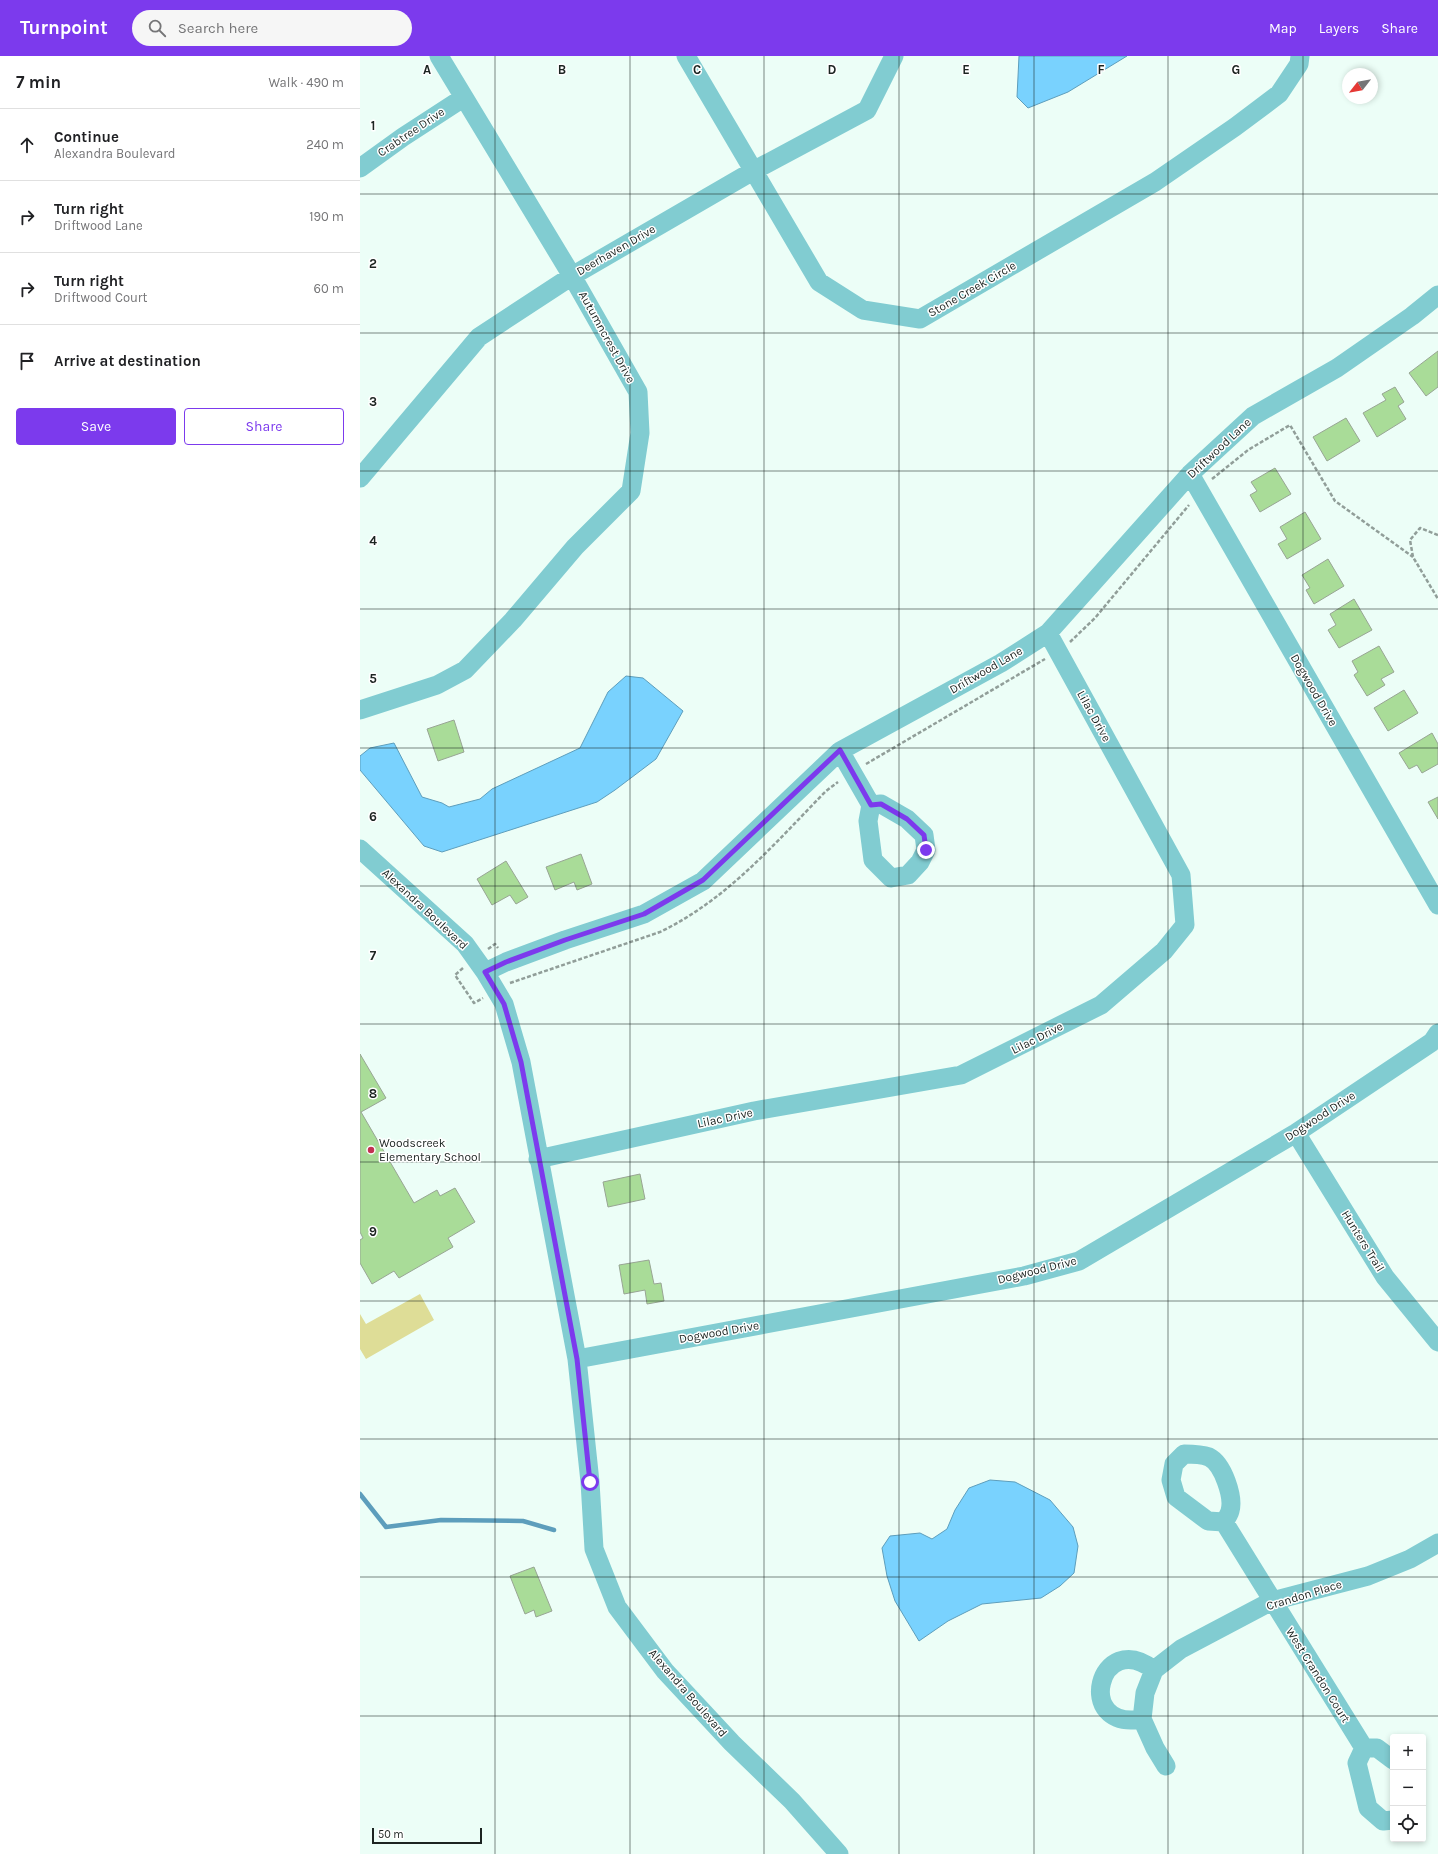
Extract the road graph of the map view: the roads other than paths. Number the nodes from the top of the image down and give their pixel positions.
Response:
1 (439, 56) edge
2 (686, 56) edge
3 (894, 56) edge
4 (1300, 56) edge
5 (463, 98) junction
6 (360, 168) edge
7 (753, 171) junction
8 (572, 276) junction
9 (1438, 295) edge
10 (1190, 474) junction
11 (360, 478) edge
12 (1048, 633) junction
13 (360, 710) edge
14 (840, 750) junction
15 (871, 805) dead end
16 (360, 849) edge
17 (1438, 905) edge
18 (485, 972) junction
19 (1438, 1033) edge
20 (1296, 1133) junction
21 (538, 1159) junction
22 (1435, 1331) edge
23 (577, 1359) junction
24 (1224, 1522) dead end
25 (1438, 1543) edge
26 (1272, 1602) junction
27 (1154, 1670) junction
28 (1142, 1720) junction
29 (1364, 1748) junction
30 (1390, 1758) edge
31 (1166, 1766) dead end
32 (1390, 1820) edge
33 (839, 1854) edge

1 - 5 street, Autumncrest Drive
2 - 7 street, Stone Creek Circle
3 - 7 street, Deerhaven Drive
4 - 7 street, Stone Creek Circle
5 - 6 street, Crabtree Drive
5 - 8 street, Autumncrest Drive
7 - 8 street, Deerhaven Drive
8 - 11 street, Deerhaven Drive
8 - 13 street, Autumncrest Drive
9 - 10 street, Driftwood Lane
10 - 12 street, Driftwood Lane
10 - 17 street, Dogwood Drive
12 - 14 street, Driftwood Lane
12 - 21 street, Lilac Drive
14 - 15 street
14 - 18 street, Driftwood Lane
16 - 18 street, Alexandra Boulevard
18 - 21 street, Alexandra Boulevard
19 - 20 street, Dogwood Drive
20 - 22 street, Hunters Trail
20 - 23 street, Dogwood Drive
21 - 23 street, Alexandra Boulevard
23 - 33 street, Alexandra Boulevard
24 - 26 street, West Crandon Court
25 - 26 street, Crandon Place
26 - 27 street, Crandon Place
26 - 29 street, West Crandon Court
27 - 28 street
27 - 28 street
28 - 31 street
29 - 30 street
29 - 32 street

